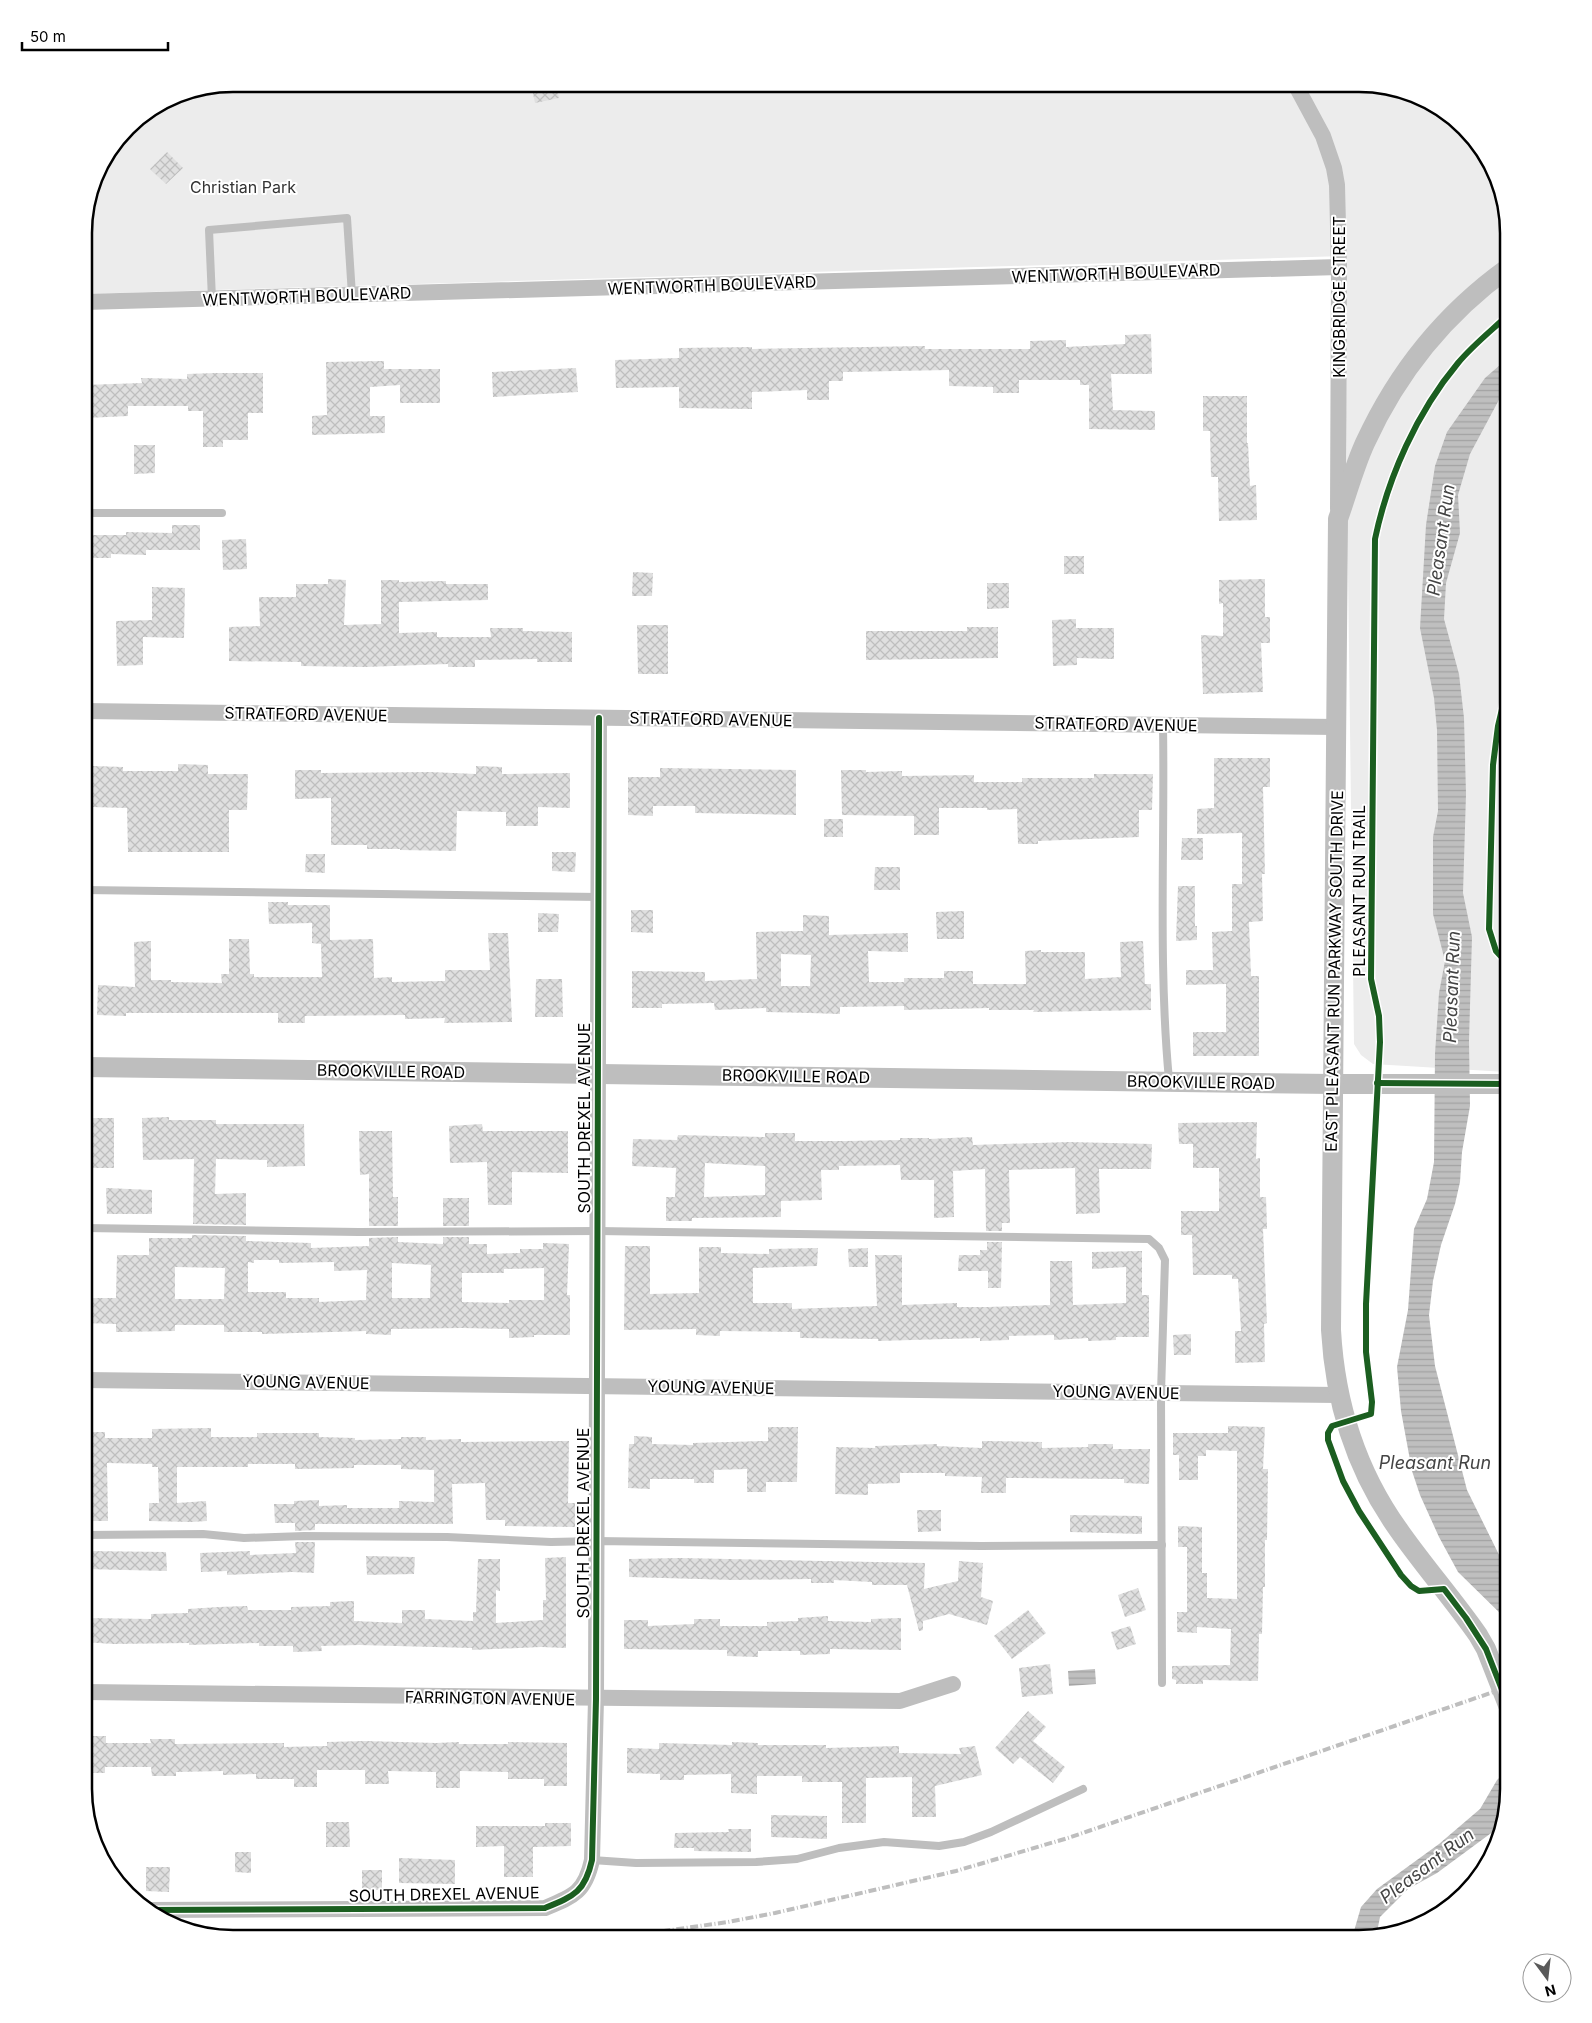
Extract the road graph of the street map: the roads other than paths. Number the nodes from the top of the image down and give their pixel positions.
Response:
1 (1300, 93) edge
2 (1339, 267) junction
3 (1500, 274) edge
4 (352, 295) junction
5 (212, 299) junction
6 (93, 302) edge
7 (93, 513) edge
8 (222, 513) dead end
9 (1338, 519) junction
10 (93, 711) edge
11 (599, 718) junction
12 (1163, 725) junction
13 (1337, 727) junction
14 (93, 890) edge
15 (598, 897) junction
16 (92, 1067) edge
17 (598, 1074) junction
18 (1169, 1082) junction
19 (1332, 1084) junction
20 (1500, 1084) edge
21 (92, 1228) edge
22 (598, 1231) junction
23 (92, 1380) edge
24 (597, 1386) junction
25 (1161, 1393) junction
26 (1338, 1395) junction
27 (92, 1535) edge
28 (596, 1541) junction
29 (1162, 1545) junction
30 (953, 1684) dead end
31 (1162, 1684) dead end
32 (1500, 1684) edge
33 (92, 1692) edge
34 (596, 1699) junction
35 (1083, 1789) dead end
36 (592, 1860) junction
37 (160, 1910) edge

1 - 2 street, KINGBRIDGE STREET
2 - 4 street, WENTWORTH BOULEVARD
2 - 9 street, KINGBRIDGE STREET
3 - 9 street, EAST PLEASANT RUN PARKWAY SOUTH DRIVE
4 - 5 street, WENTWORTH BOULEVARD
4 - 5 lane
5 - 6 street, WENTWORTH BOULEVARD
7 - 8 lane
9 - 13 street, EAST PLEASANT RUN PARKWAY SOUTH DRIVE
10 - 11 street, STRATFORD AVENUE
11 - 12 street, STRATFORD AVENUE
11 - 15 street, SOUTH DREXEL AVENUE
12 - 13 street, STRATFORD AVENUE
12 - 18 lane
13 - 19 street, EAST PLEASANT RUN PARKWAY SOUTH DRIVE
14 - 15 lane
15 - 17 street, SOUTH DREXEL AVENUE
16 - 17 street, BROOKVILLE ROAD
17 - 18 street, BROOKVILLE ROAD
17 - 22 street, SOUTH DREXEL AVENUE
18 - 19 street, BROOKVILLE ROAD
19 - 20 street, BROOKVILLE ROAD
19 - 26 street, EAST PLEASANT RUN PARKWAY SOUTH DRIVE
21 - 22 lane
22 - 24 street, SOUTH DREXEL AVENUE
22 - 25 lane
23 - 24 street, YOUNG AVENUE
24 - 25 street, YOUNG AVENUE
24 - 28 street, SOUTH DREXEL AVENUE
25 - 26 street, YOUNG AVENUE
25 - 29 lane
26 - 32 street, EAST PLEASANT RUN PARKWAY SOUTH DRIVE
27 - 28 lane
28 - 29 lane
28 - 34 street, SOUTH DREXEL AVENUE
29 - 31 lane
30 - 34 street, FARRINGTON AVENUE
33 - 34 street, FARRINGTON AVENUE
34 - 36 street, SOUTH DREXEL AVENUE
35 - 36 lane
36 - 37 street, SOUTH DREXEL AVENUE

